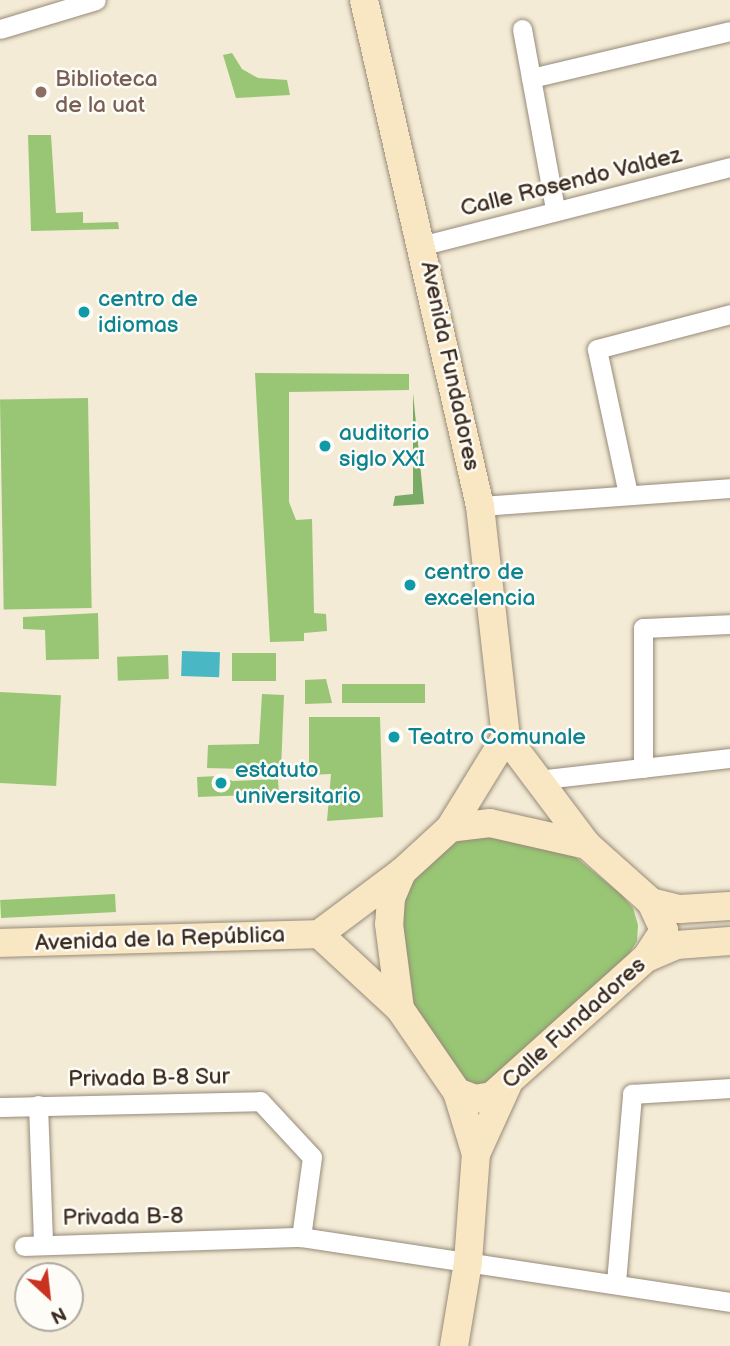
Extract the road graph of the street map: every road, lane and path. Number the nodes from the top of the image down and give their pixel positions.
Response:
1 (96, 0) edge
2 (364, 0) edge
3 (0, 29) edge
4 (522, 29) dead end
5 (730, 31) edge
6 (531, 78) junction
7 (730, 167) edge
8 (555, 208) junction
9 (424, 245) junction
10 (730, 314) edge
11 (730, 488) edge
12 (628, 494) junction
13 (480, 506) junction
14 (730, 624) edge
15 (506, 737) junction
16 (730, 758) edge
17 (643, 768) junction
18 (536, 780) junction
19 (450, 828) junction
20 (587, 845) junction
21 (402, 872) junction
22 (651, 902) junction
23 (729, 906) edge
24 (319, 934) junction
25 (730, 941) edge
26 (0, 943) edge
27 (646, 958) junction
28 (400, 1009) junction
29 (507, 1086) junction
30 (730, 1088) edge
31 (457, 1092) junction
32 (38, 1105) junction
33 (0, 1107) edge
34 (476, 1154) junction
35 (301, 1237) junction
36 (468, 1262) junction
37 (617, 1282) junction
38 (730, 1302) edge
39 (454, 1346) edge

1 - 3 street
2 - 9 main road, Avenida Fundadores
4 - 6 street
5 - 6 street
6 - 8 street
7 - 8 street, Calle Rosendo Valdez
8 - 9 street, Calle Rosendo Valdez
9 - 13 main road, Avenida Fundadores
10 - 12 street
11 - 12 street
12 - 13 street
13 - 15 main road, Avenida Fundadores
14 - 17 street
15 - 18 main road, Calle Fundadores
15 - 19 main road
16 - 17 street
17 - 18 street
18 - 20 main road, Calle Fundadores
19 - 20 main road, Calle Fundadores
19 - 21 main road
20 - 22 main road, Calle Fundadores
21 - 24 main road
21 - 28 main road
22 - 23 main road
22 - 27 main road, Calle Fundadores
23 - 25 main road
24 - 26 main road, Avenida de la República
24 - 28 main road
25 - 27 main road
27 - 29 main road, Calle Fundadores
28 - 31 main road
29 - 31 main road, Calle Fundadores
29 - 34 main road
30 - 37 street
31 - 34 main road
32 - 33 street, Privada B-8 Sur
32 - 35 street, Privada B-8 Sur
32 - 35 street, Privada B-8
34 - 36 main road
35 - 36 street, Privada B-8
36 - 37 street, Privada B-8
36 - 39 main road
37 - 38 street, Privada B-8

